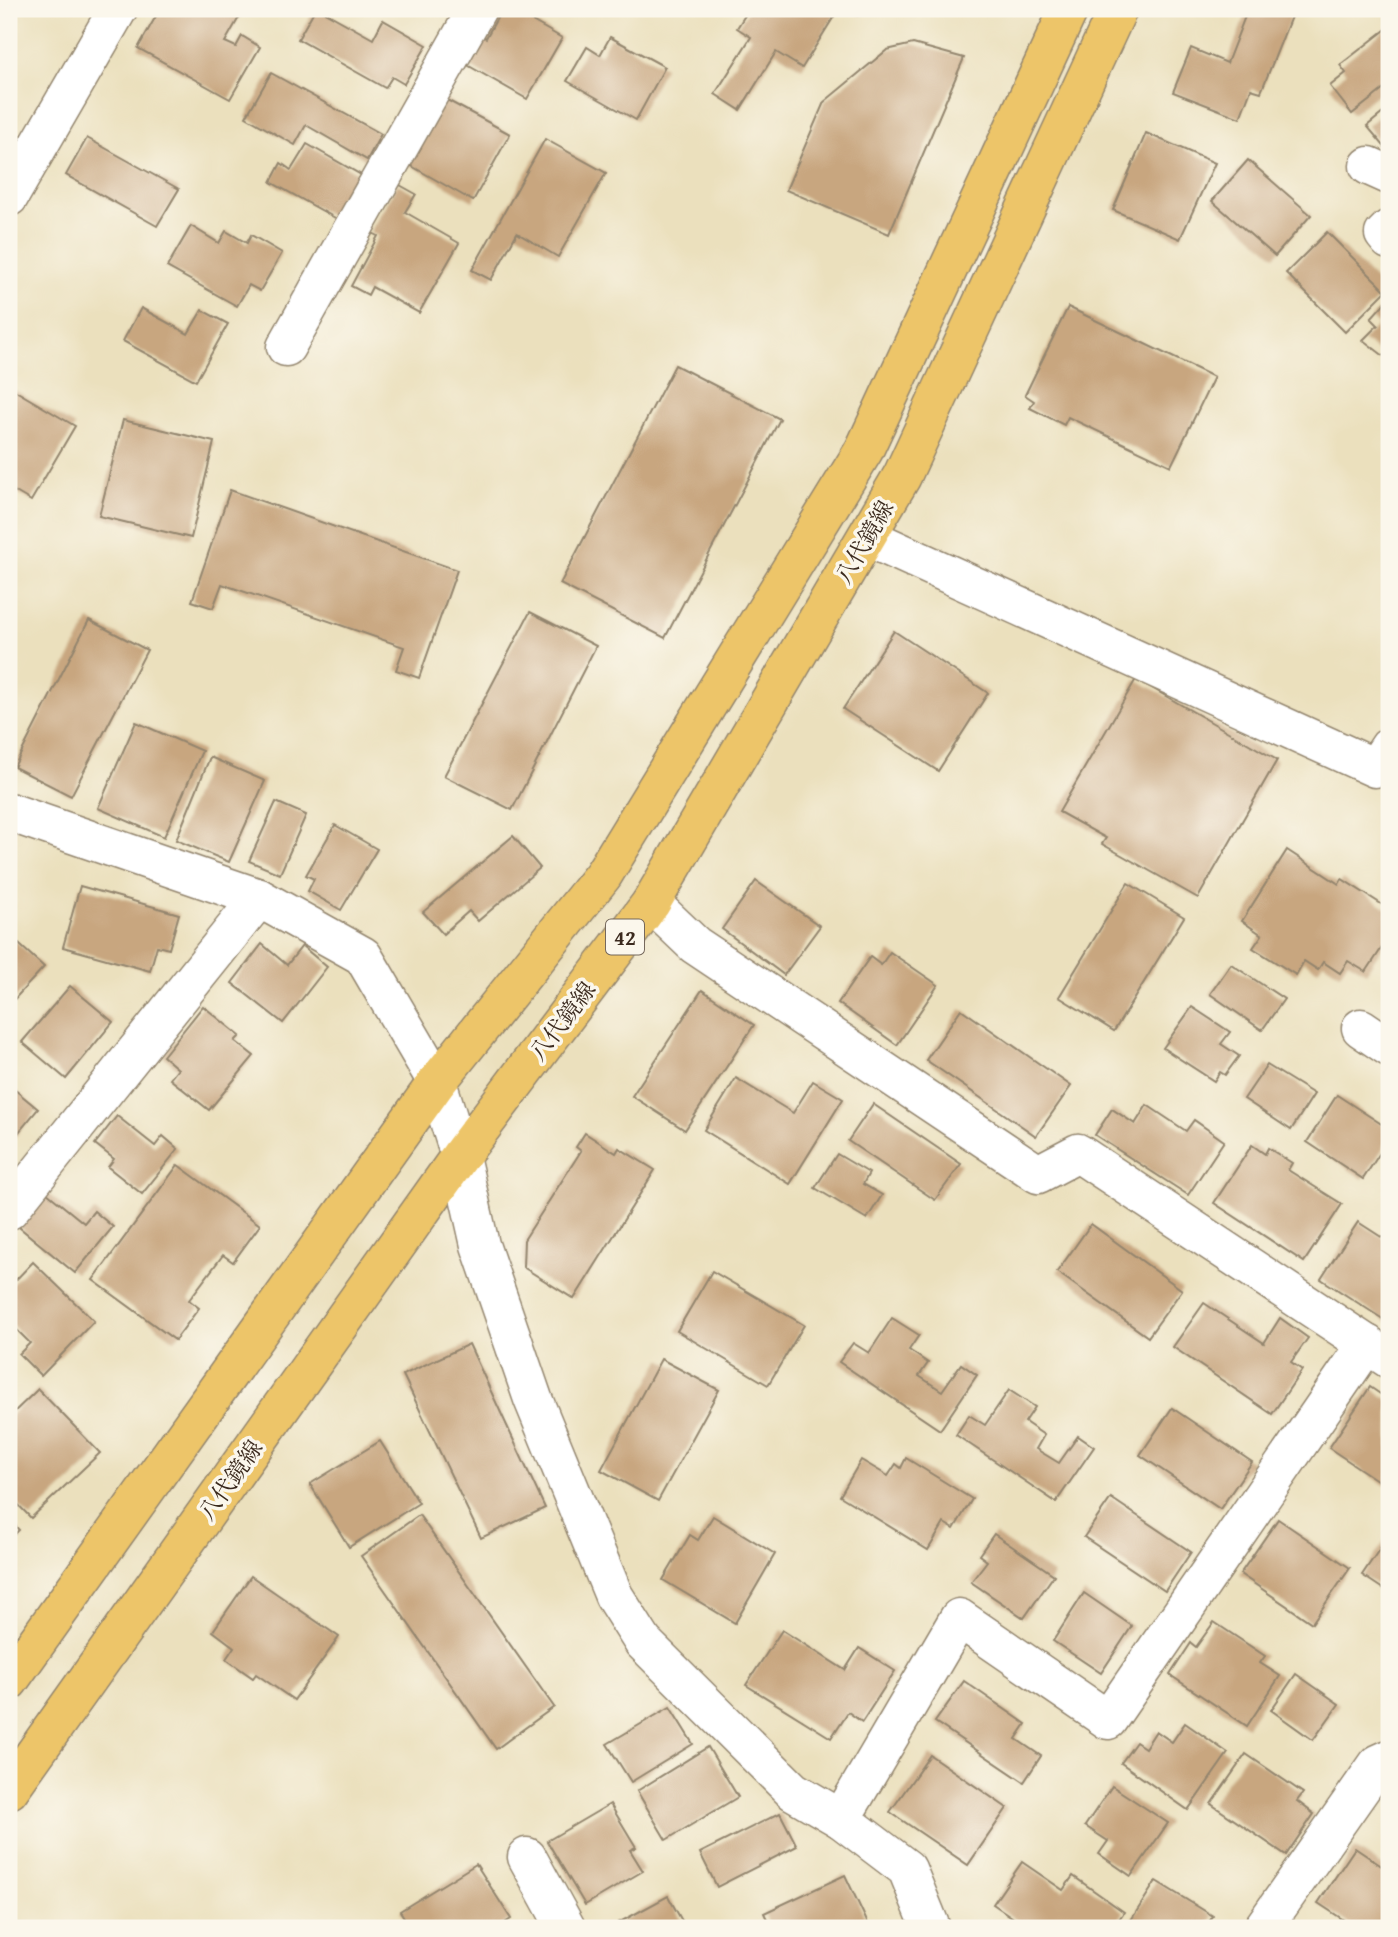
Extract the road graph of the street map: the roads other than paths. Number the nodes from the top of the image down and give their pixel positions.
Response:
1 (118, 9) edge
2 (477, 9) edge
3 (1069, 9) edge
4 (1118, 9) edge
5 (9, 197) edge
6 (1389, 229) edge
7 (1389, 240) edge
8 (286, 347) dead end
9 (867, 537) junction
10 (1389, 747) edge
11 (9, 812) edge
12 (259, 898) junction
13 (651, 903) junction
14 (437, 1082) junction
15 (460, 1156) junction
16 (9, 1210) edge
17 (1378, 1351) edge
18 (9, 1681) edge
19 (1389, 1759) edge
20 (9, 1790) edge
21 (841, 1819) junction
22 (527, 1857) dead end
23 (566, 1928) edge
24 (930, 1928) edge
25 (1263, 1928) edge

1 - 5 street
2 - 8 street
3 - 14 main road, 八代鏡線 / 42
4 - 9 main road, 八代鏡線 / 42
6 - 7 street
9 - 10 street
9 - 13 main road, 八代鏡線 / 42
11 - 12 street
12 - 14 street
12 - 16 street
13 - 15 main road, 八代鏡線 / 42
13 - 17 street
14 - 15 street
14 - 18 main road, 八代鏡線 / 42
15 - 20 main road, 八代鏡線 / 42
15 - 21 street
17 - 21 street
19 - 25 street
21 - 24 street
22 - 23 street

